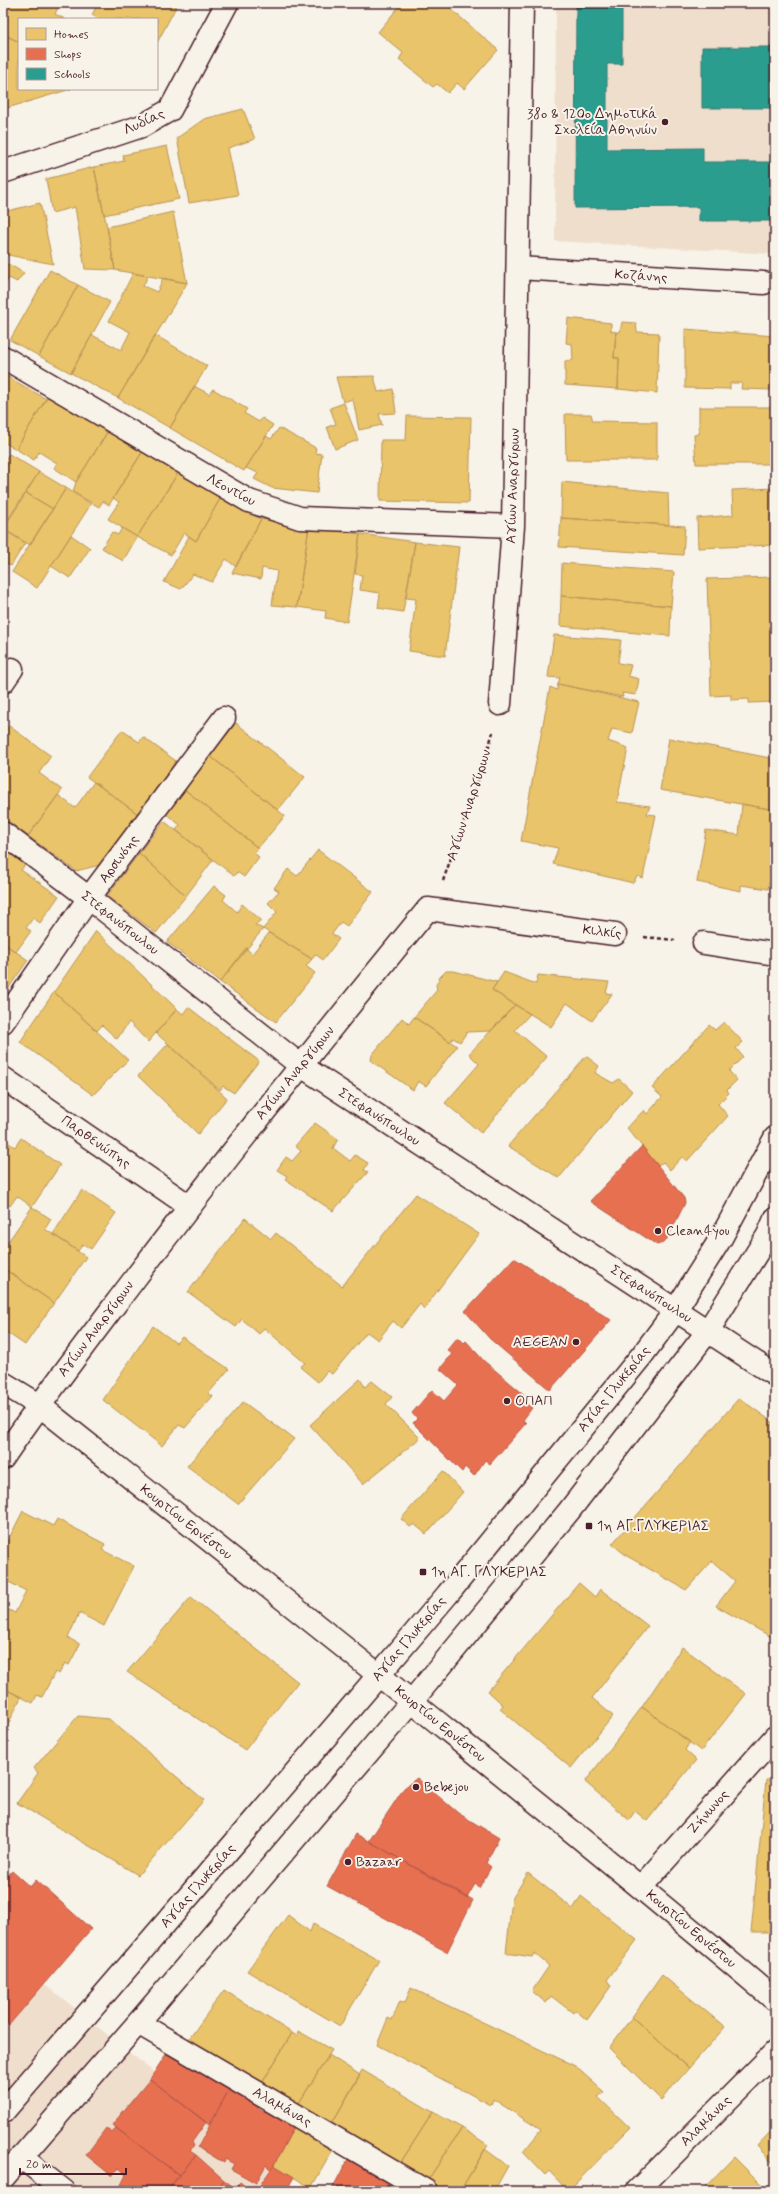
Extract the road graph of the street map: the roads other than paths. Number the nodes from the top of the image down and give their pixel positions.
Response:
1 (227, 3) edge
2 (522, 3) edge
3 (3, 172) edge
4 (518, 268) junction
5 (764, 284) dead end
6 (3, 357) edge
7 (513, 526) junction
8 (500, 704) road end
9 (224, 718) dead end
10 (3, 833) edge
11 (90, 898) junction
12 (428, 909) joint
13 (616, 934) road end
14 (704, 943) road end
15 (775, 954) edge
16 (3, 1022) edge
17 (300, 1065) junction
18 (3, 1078) edge
19 (775, 1138) edge
20 (189, 1206) junction
21 (775, 1219) edge
22 (675, 1311) junction
23 (708, 1331) junction
24 (775, 1375) edge
25 (3, 1383) edge
26 (39, 1405) junction
27 (3, 1458) edge
28 (379, 1675) junction
29 (412, 1701) junction
30 (775, 1737) edge
31 (641, 1887) junction
32 (775, 2000) edge
33 (138, 2023) junction
34 (775, 2052) edge
35 (3, 2112) edge
36 (21, 2157) junction
37 (3, 2178) edge
38 (64, 2191) edge
39 (426, 2191) edge
40 (637, 2191) edge

1 - 3 street, Λυδίας
2 - 4 street, Αγίων Αναργύρων
4 - 5 street, Κοζάνης
4 - 7 street, Αγίων Αναργύρων
6 - 7 street, Λεοντίου
7 - 8 street, Αγίων Αναργύρων
9 - 11 street, Αρσινόης
10 - 11 street, Στεφανόπουλου
11 - 16 street, Αρσινόης
11 - 17 street, Στεφανόπουλου
12 - 13 street, Κιλκίς
12 - 17 street, Αγίων Αναργύρων
14 - 15 street
17 - 20 street, Αγίων Αναργύρων
17 - 22 street, Στεφανόπουλου
18 - 20 street, Παρθενώπης
19 - 22 street, Αγίας Γλυκερίας
20 - 26 street, Αγίων Αναργύρων
21 - 23 street
22 - 23 street, Στεφανόπουλου
22 - 28 street, Αγίας Γλυκερίας
23 - 24 street, Στεφανόπουλου
23 - 29 street
25 - 26 street, Κουρτίου Ερνέστου
26 - 27 street, Αγίων Αναργύρων
26 - 28 street, Κουρτίου Ερνέστου
28 - 29 street, Κουρτίου Ερνέστου
28 - 35 street, Αγίας Γλυκερίας
29 - 31 street, Κουρτίου Ερνέστου
29 - 33 street
30 - 31 street, Ζήνωνος
31 - 32 street, Κουρτίου Ερνέστου
33 - 36 street
33 - 39 street, Αλαμάνας
34 - 40 street, Αλαμάνας
36 - 37 street
36 - 38 street

